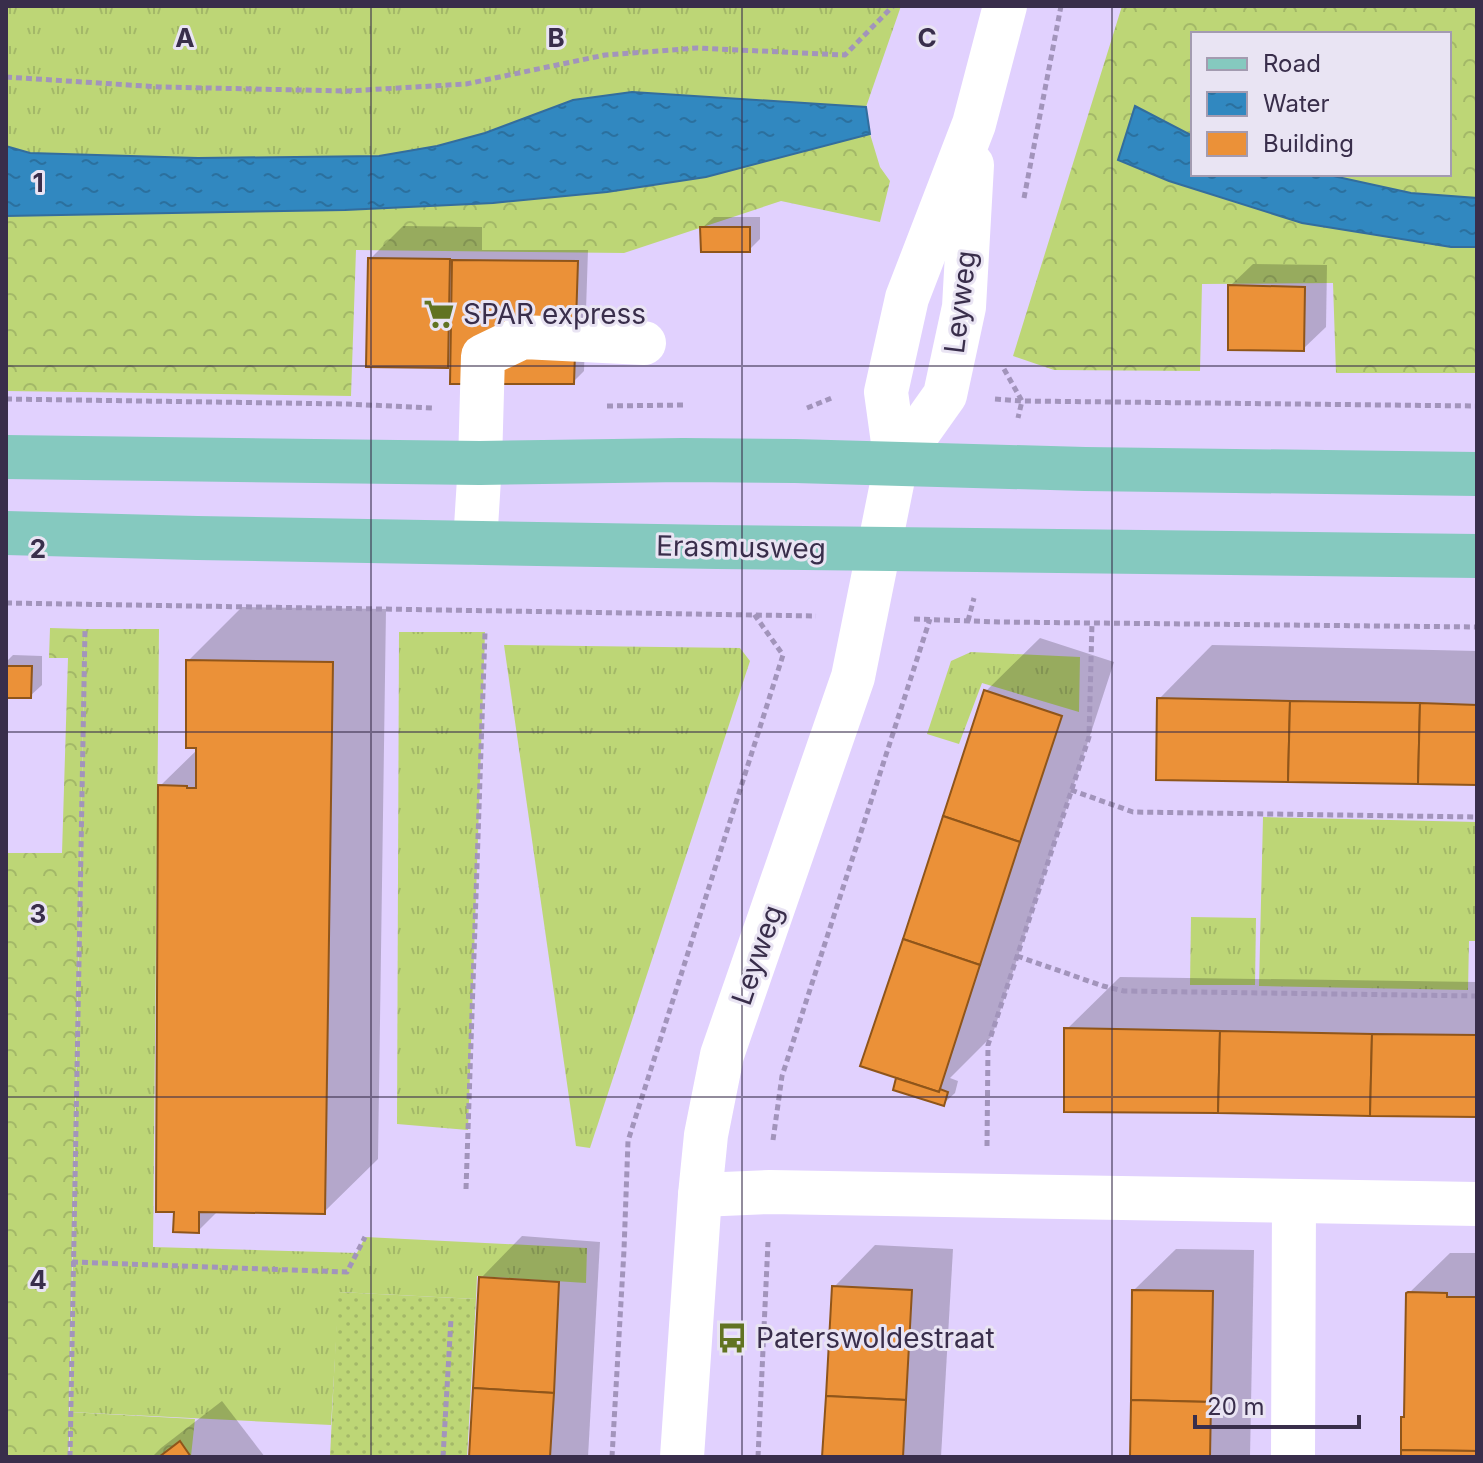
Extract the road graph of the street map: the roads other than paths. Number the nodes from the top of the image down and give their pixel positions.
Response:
1 (1005, 6) edge
2 (974, 124) junction
3 (644, 343) dead end
4 (6, 457) edge
5 (480, 463) junction
6 (896, 464) junction
7 (1477, 474) edge
8 (6, 533) edge
9 (475, 543) junction
10 (880, 549) junction
11 (1477, 556) edge
12 (700, 1195) junction
13 (1294, 1201) junction
14 (1477, 1204) edge
15 (682, 1457) edge
16 (1293, 1457) edge

1 - 2 street, Leyweg
2 - 6 street, Leyweg
2 - 6 street, Leyweg
3 - 5 street
4 - 5 main road
5 - 6 main road
5 - 9 street
6 - 7 main road
6 - 10 street, Leyweg
8 - 9 main road, Erasmusweg
9 - 10 main road, Erasmusweg
10 - 11 main road, Erasmusweg
10 - 12 street, Leyweg
12 - 13 street
12 - 15 street, Leyweg
13 - 14 street
13 - 16 street

